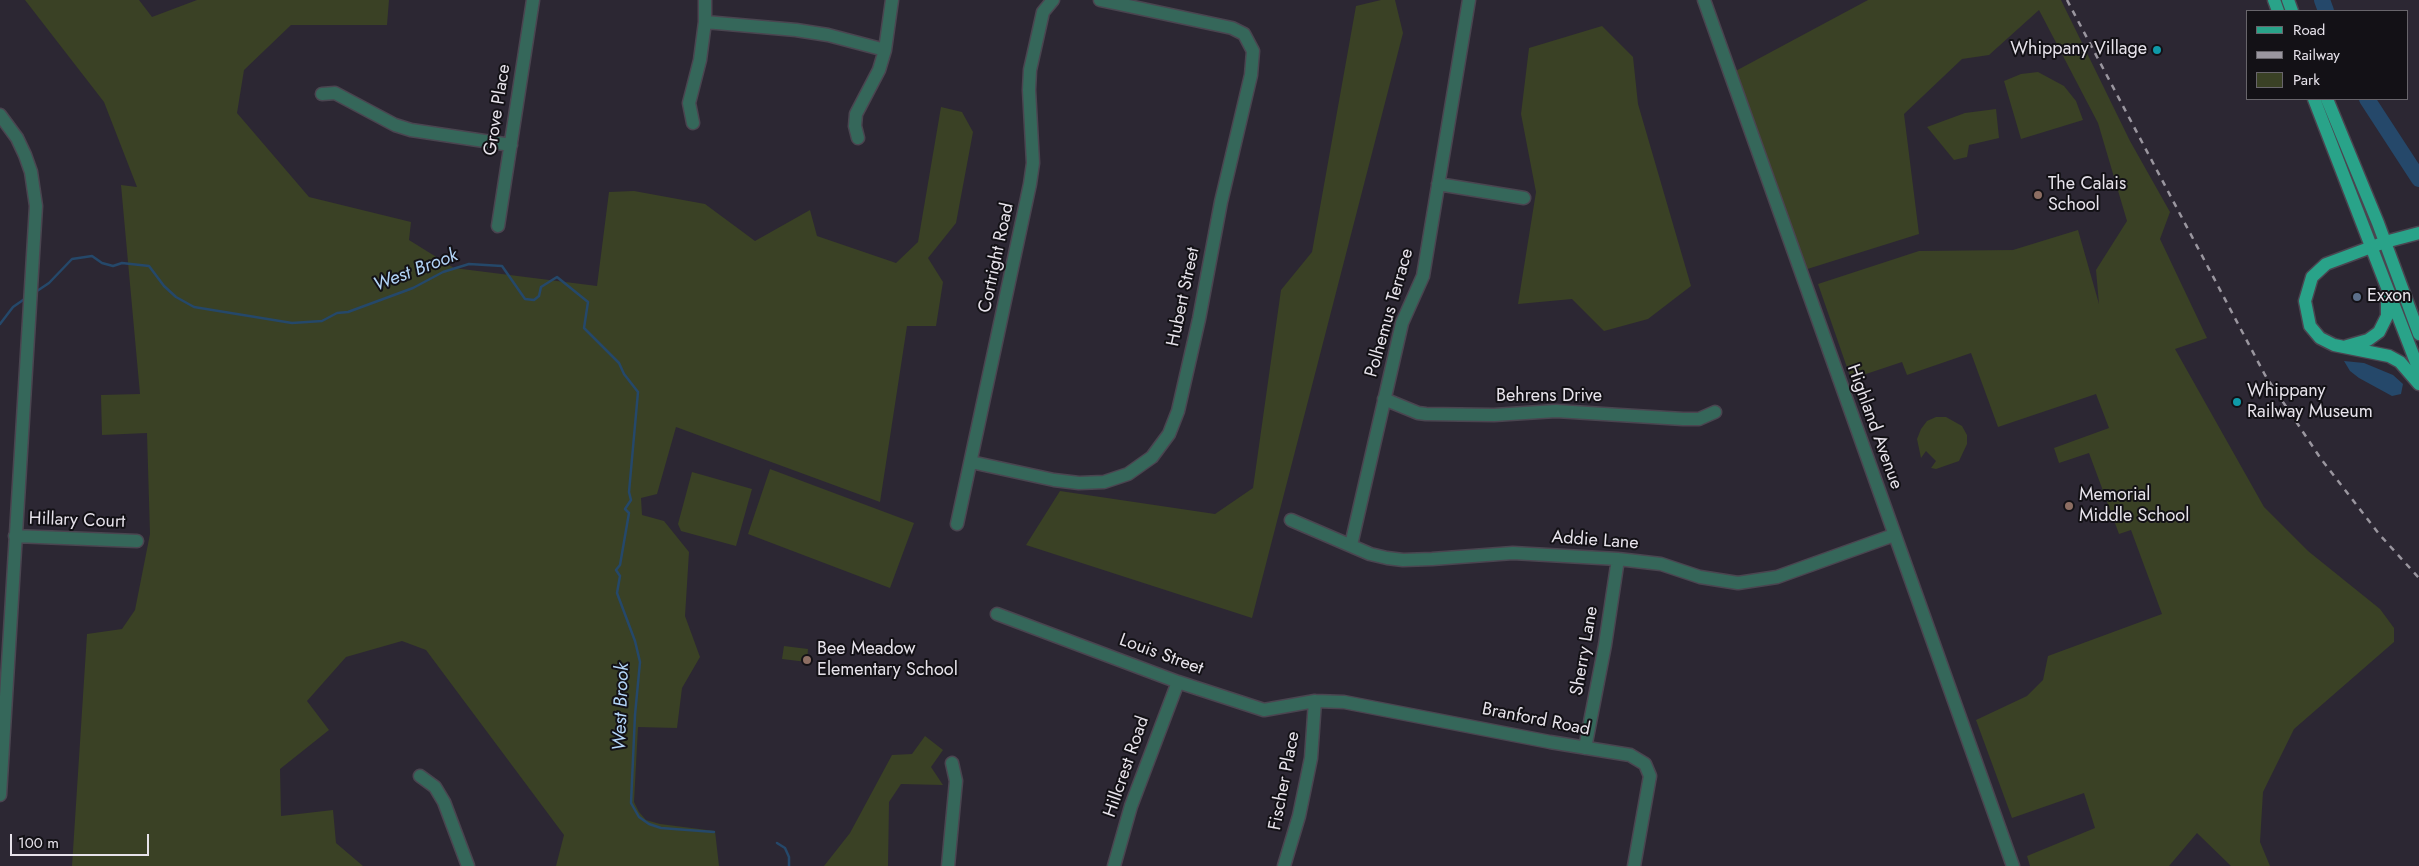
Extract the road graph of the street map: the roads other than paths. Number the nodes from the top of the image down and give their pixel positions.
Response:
1 (533, 0) edge
2 (705, 0) edge
3 (892, 0) edge
4 (1053, 0) edge
5 (1100, 0) edge
6 (1468, 0) edge
7 (1704, 0) edge
8 (1167, 6) edge
9 (706, 22) junction
10 (885, 50) junction
11 (322, 94) dead end
12 (2314, 100) edge
13 (2327, 100) edge
14 (0, 115) edge
15 (693, 123) dead end
16 (858, 138) dead end
17 (511, 145) junction
18 (1438, 184) junction
19 (1524, 198) dead end
20 (498, 226) dead end
21 (2419, 233) edge
22 (2385, 242) junction
23 (2370, 247) junction
24 (2388, 290) junction
25 (2419, 334) edge
26 (2340, 347) junction
27 (2419, 370) edge
28 (2419, 384) edge
29 (1384, 399) junction
30 (1715, 412) dead end
31 (971, 462) junction
32 (1291, 520) dead end
33 (957, 524) dead end
34 (1894, 535) junction
35 (16, 536) junction
36 (137, 541) dead end
37 (1351, 545) junction
38 (1618, 560) junction
39 (997, 614) dead end
40 (1178, 682) junction
41 (1315, 701) junction
42 (1586, 748) junction
43 (952, 763) dead end
44 (420, 776) dead end
45 (0, 796) edge
46 (468, 866) edge
47 (948, 866) edge
48 (1114, 866) edge
49 (1284, 866) edge
50 (1634, 866) edge
51 (2013, 866) edge

1 - 17 street, Grove Place
2 - 9 street
3 - 10 street
4 - 31 street, Cortright Road
5 - 8 street
6 - 18 street, Polhemus Terrace
7 - 34 street, Highland Avenue
8 - 31 street, Hubert Street
9 - 10 street
9 - 15 street
10 - 16 street
11 - 17 street
12 - 23 main road
13 - 22 main road
14 - 35 street
17 - 20 street, Grove Place
18 - 19 street
18 - 29 street, Polhemus Terrace
21 - 22 main road
22 - 23 main road
22 - 25 main road
23 - 24 main road
23 - 26 main road
24 - 26 main road
24 - 27 main road
26 - 28 main road
29 - 30 street, Behrens Drive
29 - 37 street, Polhemus Terrace
31 - 33 street, Cortright Road
32 - 37 street, Addie Lane
34 - 38 street, Addie Lane
34 - 51 street, Highland Avenue
35 - 36 street, Hillary Court
35 - 45 street
37 - 38 street, Addie Lane
38 - 42 street, Sherry Lane
39 - 40 street, Louis Street
40 - 41 street, Louis Street
40 - 48 street, Hillcrest Road
41 - 42 street, Branford Road
41 - 49 street, Fischer Place
42 - 50 street, Branford Road
43 - 47 street
44 - 46 street

